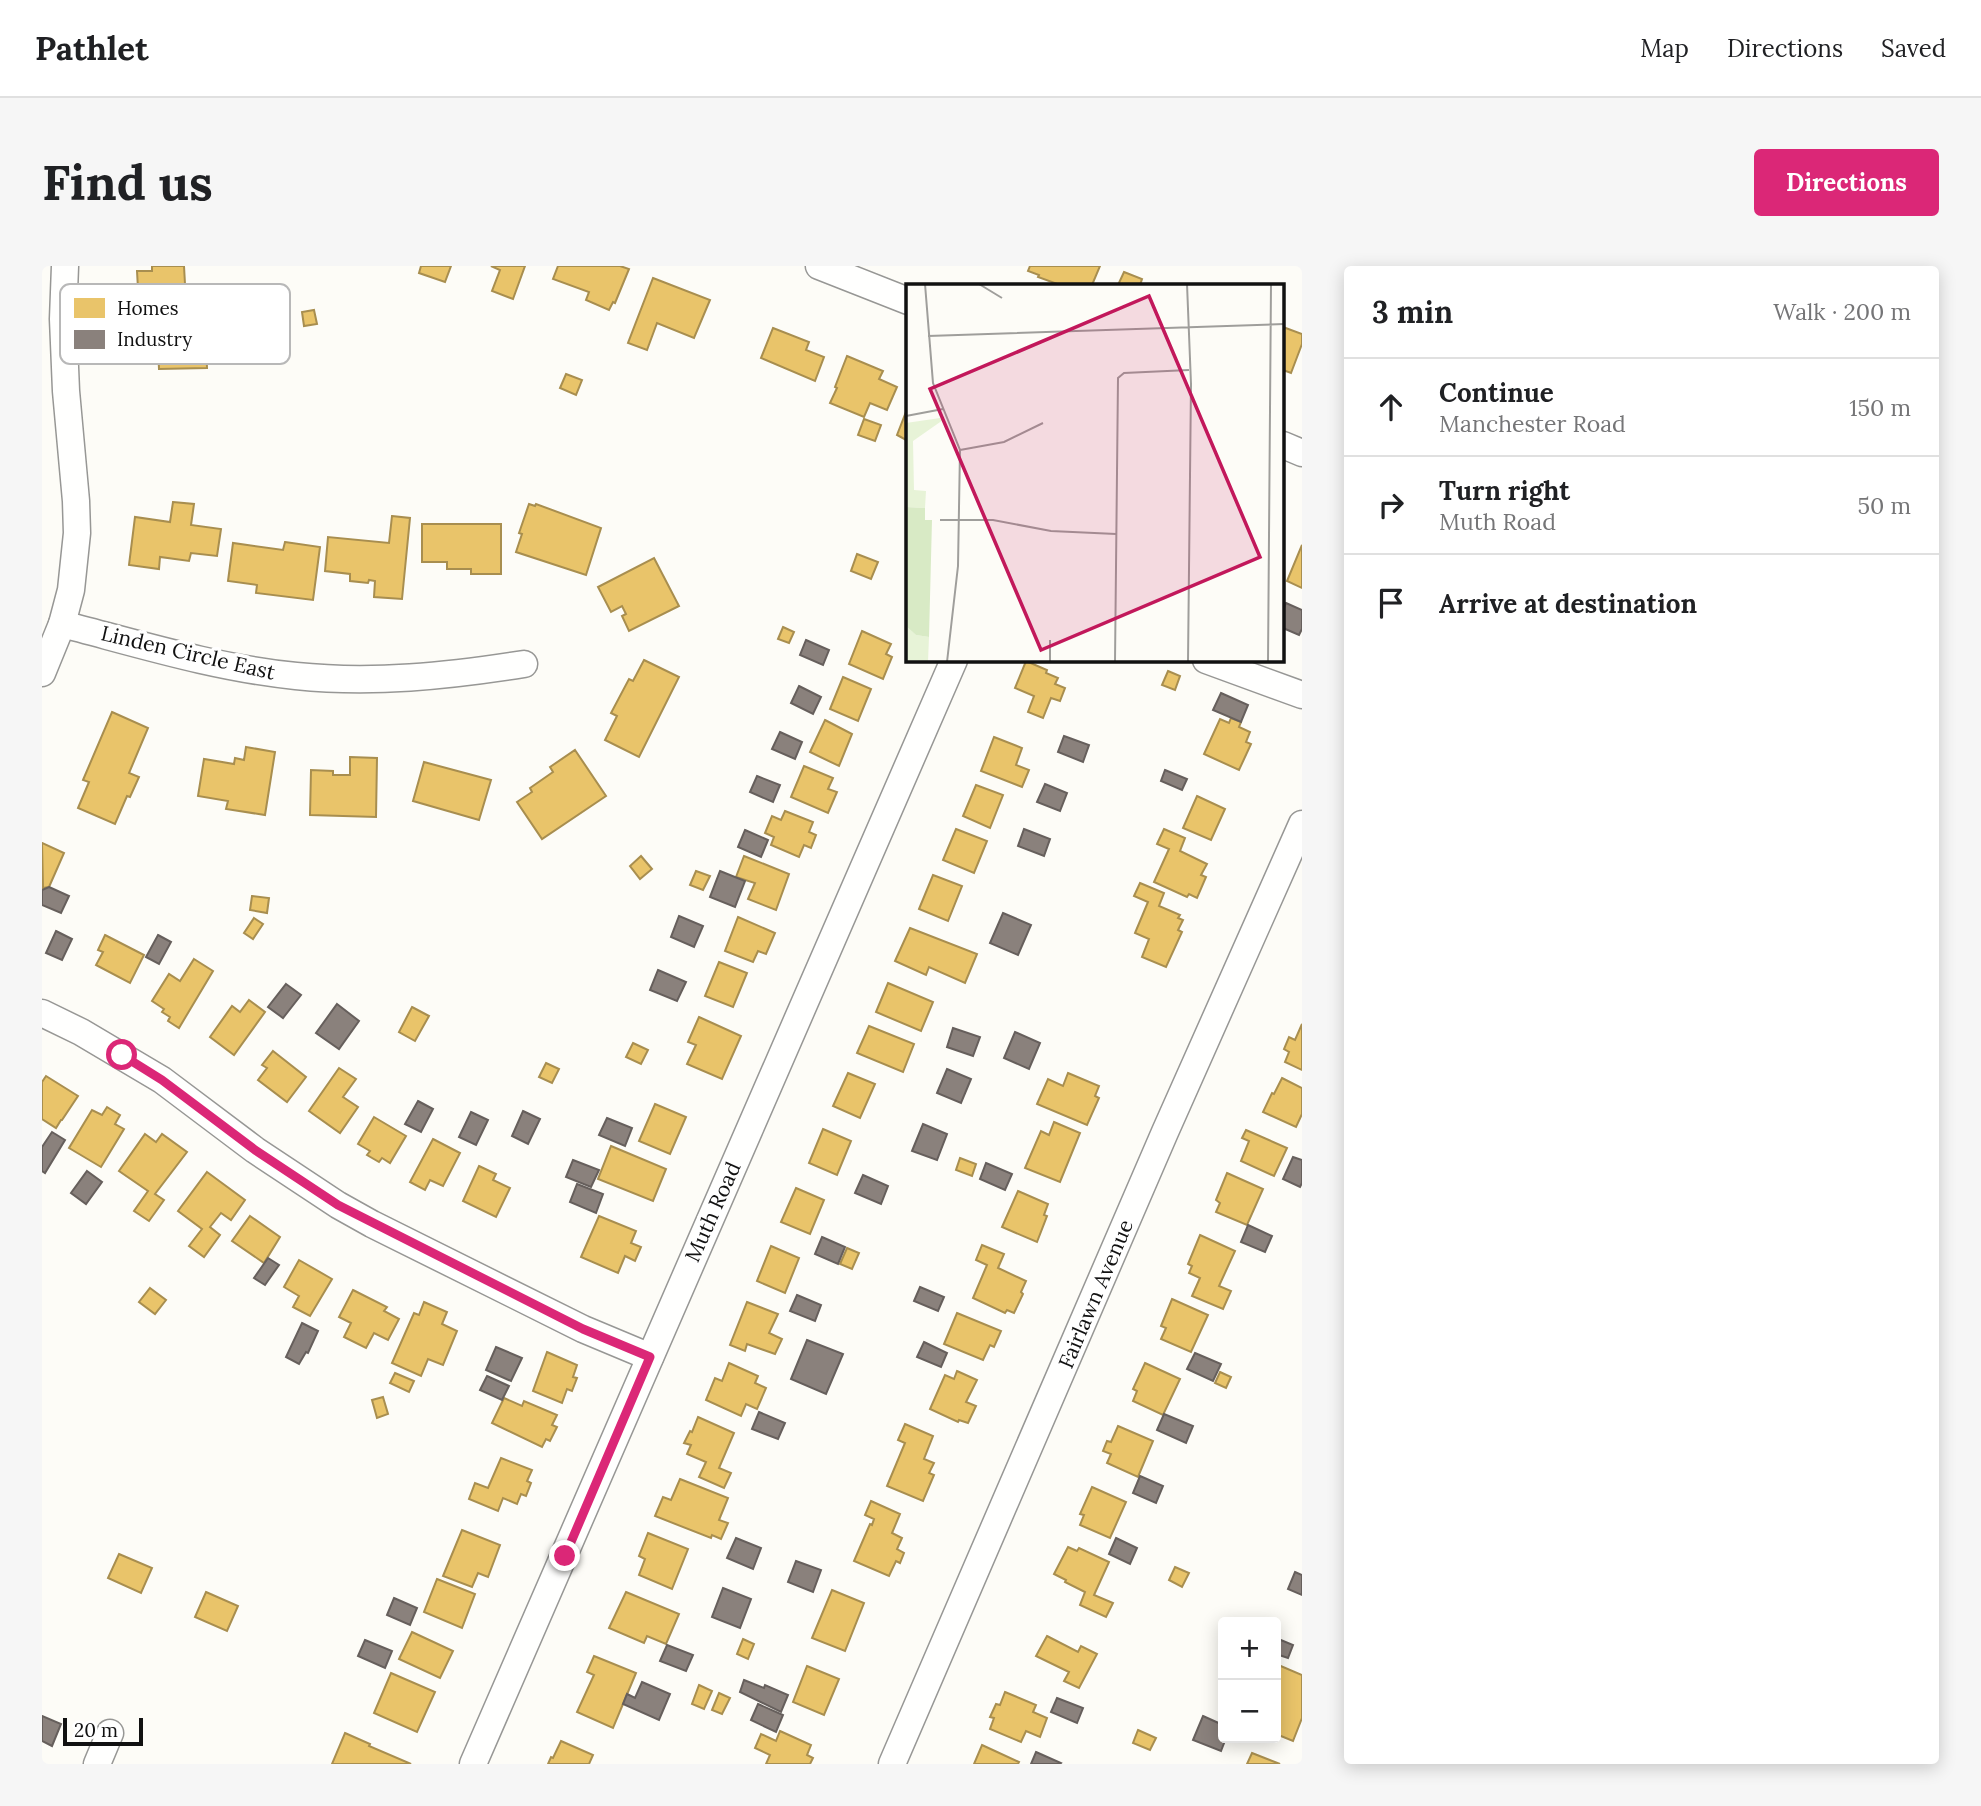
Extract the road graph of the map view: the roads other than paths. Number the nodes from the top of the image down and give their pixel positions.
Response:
1 (65, 266) edge
2 (819, 266) edge
3 (65, 284) edge
4 (906, 300) edge
5 (60, 348) edge
6 (54, 391) edge
7 (1284, 445) edge
8 (1302, 453) edge
9 (62, 624) junction
10 (953, 662) edge
11 (1211, 662) edge
12 (524, 664) dead end
13 (42, 673) edge
14 (1302, 695) edge
15 (1302, 824) edge
16 (42, 1013) edge
17 (650, 1357) junction
18 (110, 1733) dead end
19 (97, 1764) edge
20 (474, 1764) edge
21 (892, 1764) edge

1 - 3 street
2 - 4 street
5 - 6 street
6 - 9 street
7 - 8 street
9 - 12 street, Linden Circle East
9 - 13 street
10 - 17 street, Muth Road
11 - 14 street
15 - 21 street, Fairlawn Avenue
16 - 17 street
17 - 20 street, Muth Road
18 - 19 street

